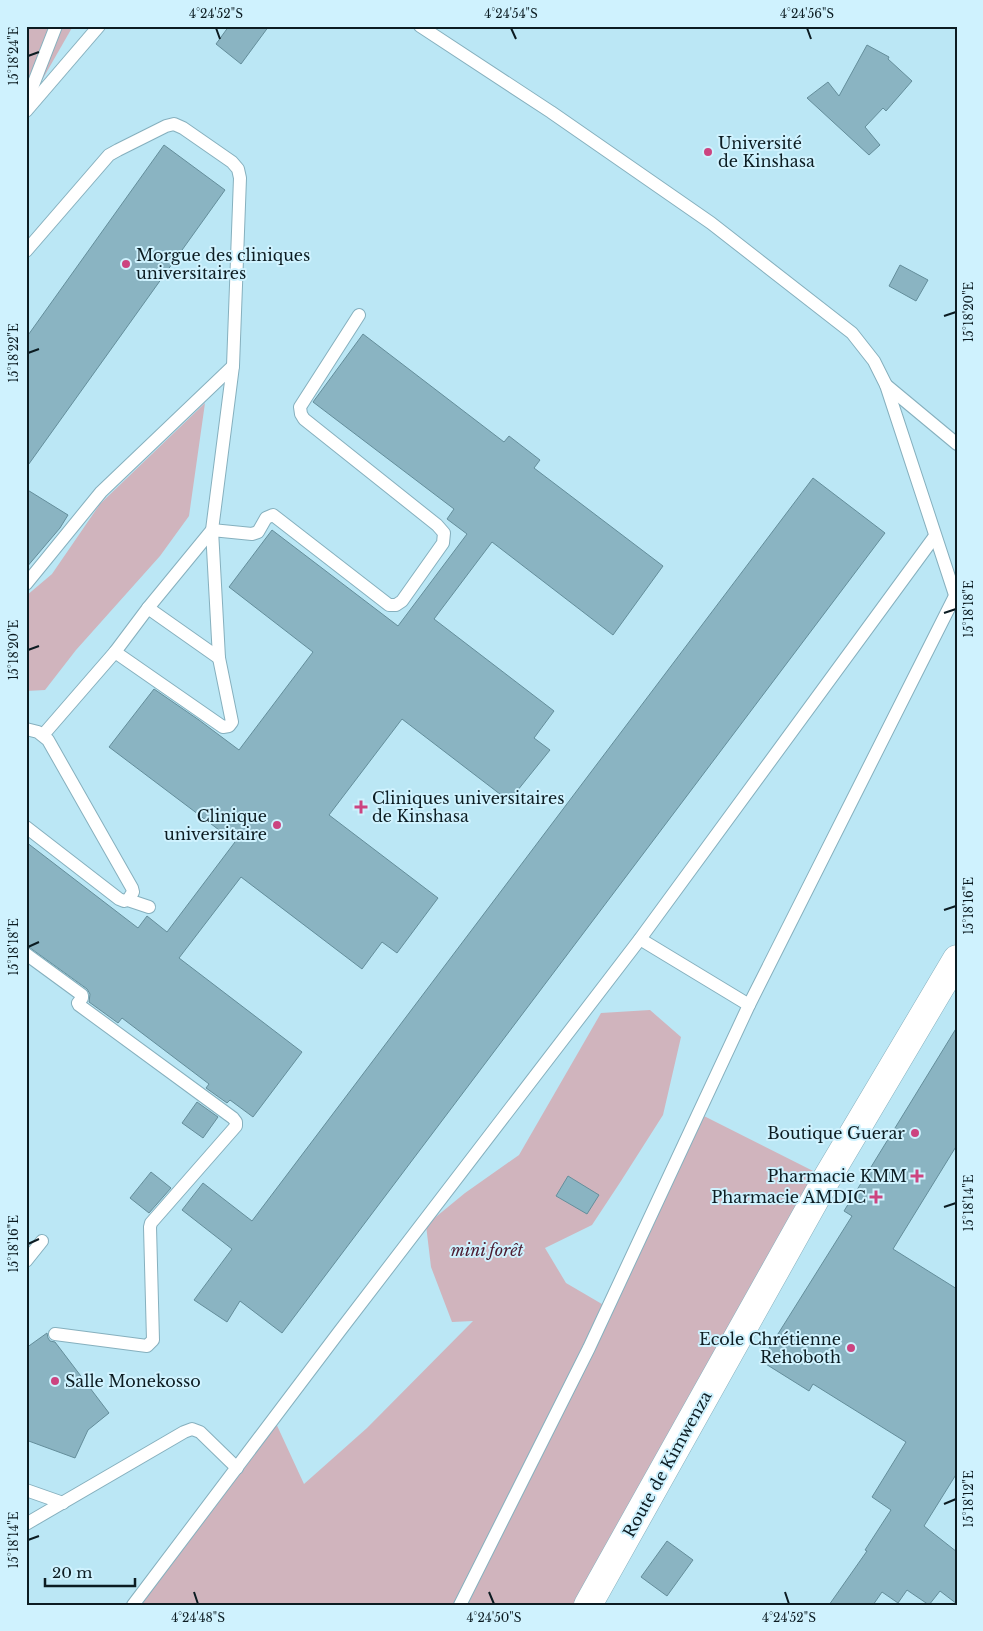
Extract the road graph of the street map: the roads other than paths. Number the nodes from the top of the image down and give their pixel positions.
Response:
1 (56, 26) edge
2 (99, 26) edge
3 (420, 26) edge
4 (26, 104) edge
5 (26, 111) edge
6 (26, 251) edge
7 (359, 315) dead end
8 (233, 366) junction
9 (886, 385) junction
10 (957, 444) edge
11 (212, 530) junction
12 (935, 536) junction
13 (26, 584) edge
14 (956, 594) edge
15 (148, 608) junction
16 (115, 652) junction
17 (219, 658) junction
18 (26, 729) edge
19 (44, 735) junction
20 (26, 827) edge
21 (128, 900) junction
22 (149, 908) dead end
23 (640, 938) junction
24 (26, 954) edge
25 (957, 959) edge
26 (749, 1005) junction
27 (42, 1241) dead end
28 (26, 1261) edge
29 (55, 1334) dead end
30 (237, 1468) junction
31 (26, 1490) edge
32 (63, 1503) junction
33 (26, 1524) edge
34 (133, 1605) edge
35 (460, 1605) edge
36 (588, 1605) edge

1 - 4 lane
2 - 5 lane
3 - 9 lane
6 - 8 lane
7 - 11 lane
8 - 11 lane
8 - 13 lane
9 - 10 lane
9 - 12 lane
11 - 15 lane
11 - 17 lane
12 - 14 lane
12 - 23 lane
14 - 26 lane
15 - 16 lane
15 - 17 lane
16 - 17 lane
16 - 19 lane
18 - 19 lane
19 - 21 lane
20 - 21 lane
21 - 22 lane
23 - 26 lane
23 - 30 lane
24 - 29 lane
25 - 36 street, Route de Kimwenza
26 - 35 lane
27 - 28 lane
30 - 32 lane
30 - 34 lane
31 - 32 lane
32 - 33 lane

